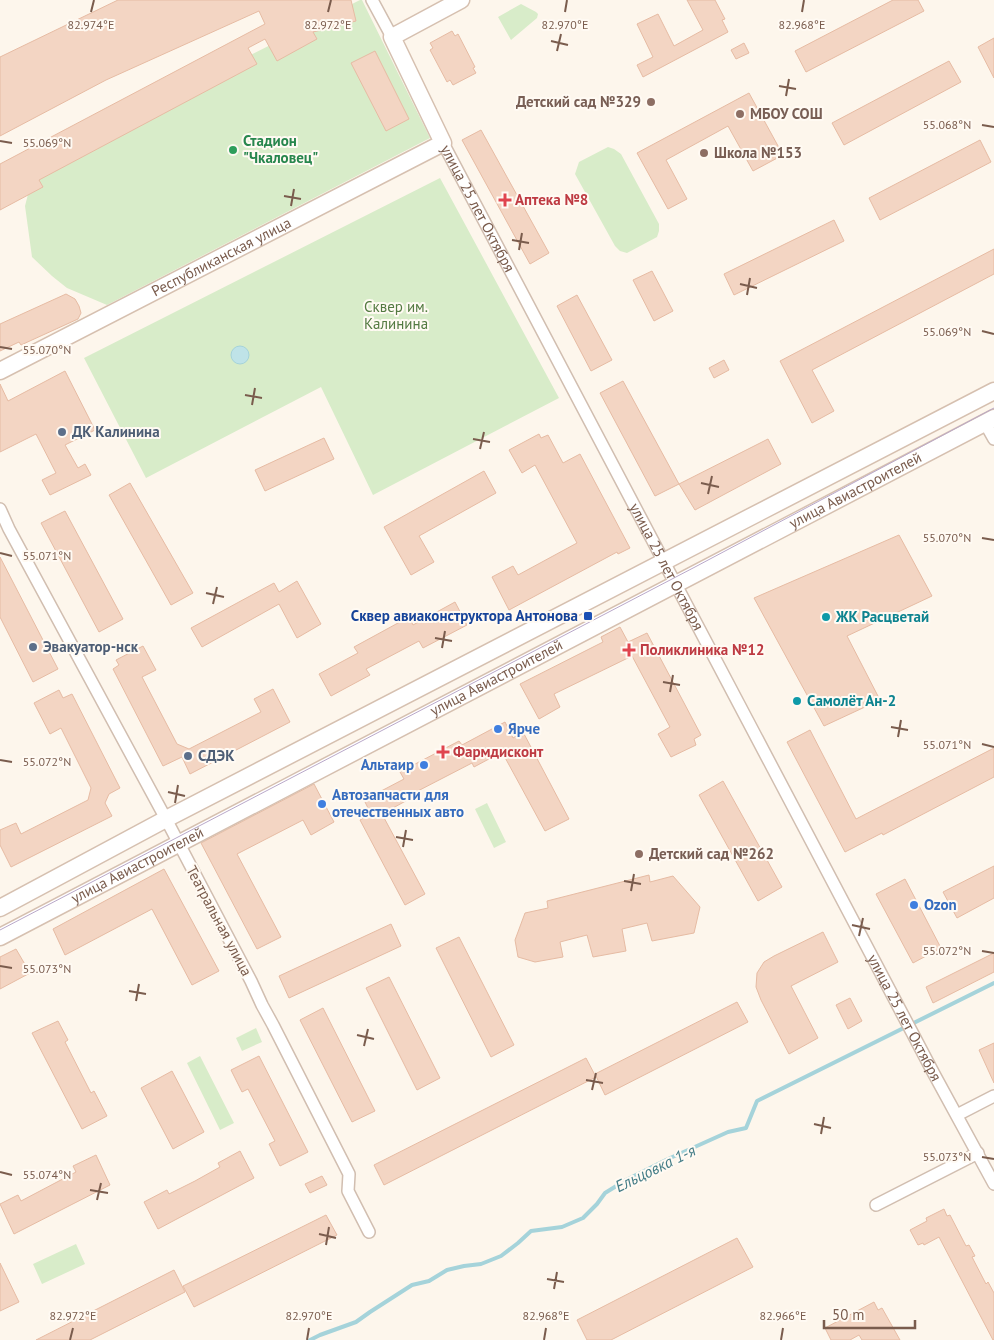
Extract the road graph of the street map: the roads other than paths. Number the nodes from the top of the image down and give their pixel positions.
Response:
1 (372, 0) edge
2 (461, 0) edge
3 (392, 37) junction
4 (443, 143) junction
5 (0, 371) edge
6 (994, 391) edge
7 (990, 421) edge
8 (994, 439) edge
9 (0, 509) edge
10 (663, 562) junction
11 (675, 584) junction
12 (166, 820) junction
13 (179, 844) junction
14 (0, 908) edge
15 (0, 937) edge
16 (994, 1096) edge
17 (957, 1115) junction
18 (978, 1153) junction
19 (994, 1184) edge
20 (876, 1205) dead end
21 (369, 1232) dead end

1 - 3 street, улица 25 лет Октября
2 - 3 main road
3 - 4 main road, улица 25 лет Октября
4 - 5 main road, Республиканская улица
4 - 10 street, улица 25 лет Октября
6 - 10 main road, улица Авиастроителей
7 - 8 street
7 - 11 main road, улица Авиастроителей
9 - 12 street, Театральная улица
10 - 11 street, улица 25 лет Октября
10 - 12 main road, улица Авиастроителей
11 - 13 main road, улица Авиастроителей
11 - 17 street, улица 25 лет Октября
12 - 13 street, Театральная улица
12 - 14 main road, улица Авиастроителей
13 - 15 main road, улица Авиастроителей
13 - 21 street, Театральная улица
16 - 17 street
17 - 18 street, улица 25 лет Октября
18 - 19 street, улица 25 лет Октября
18 - 20 street

